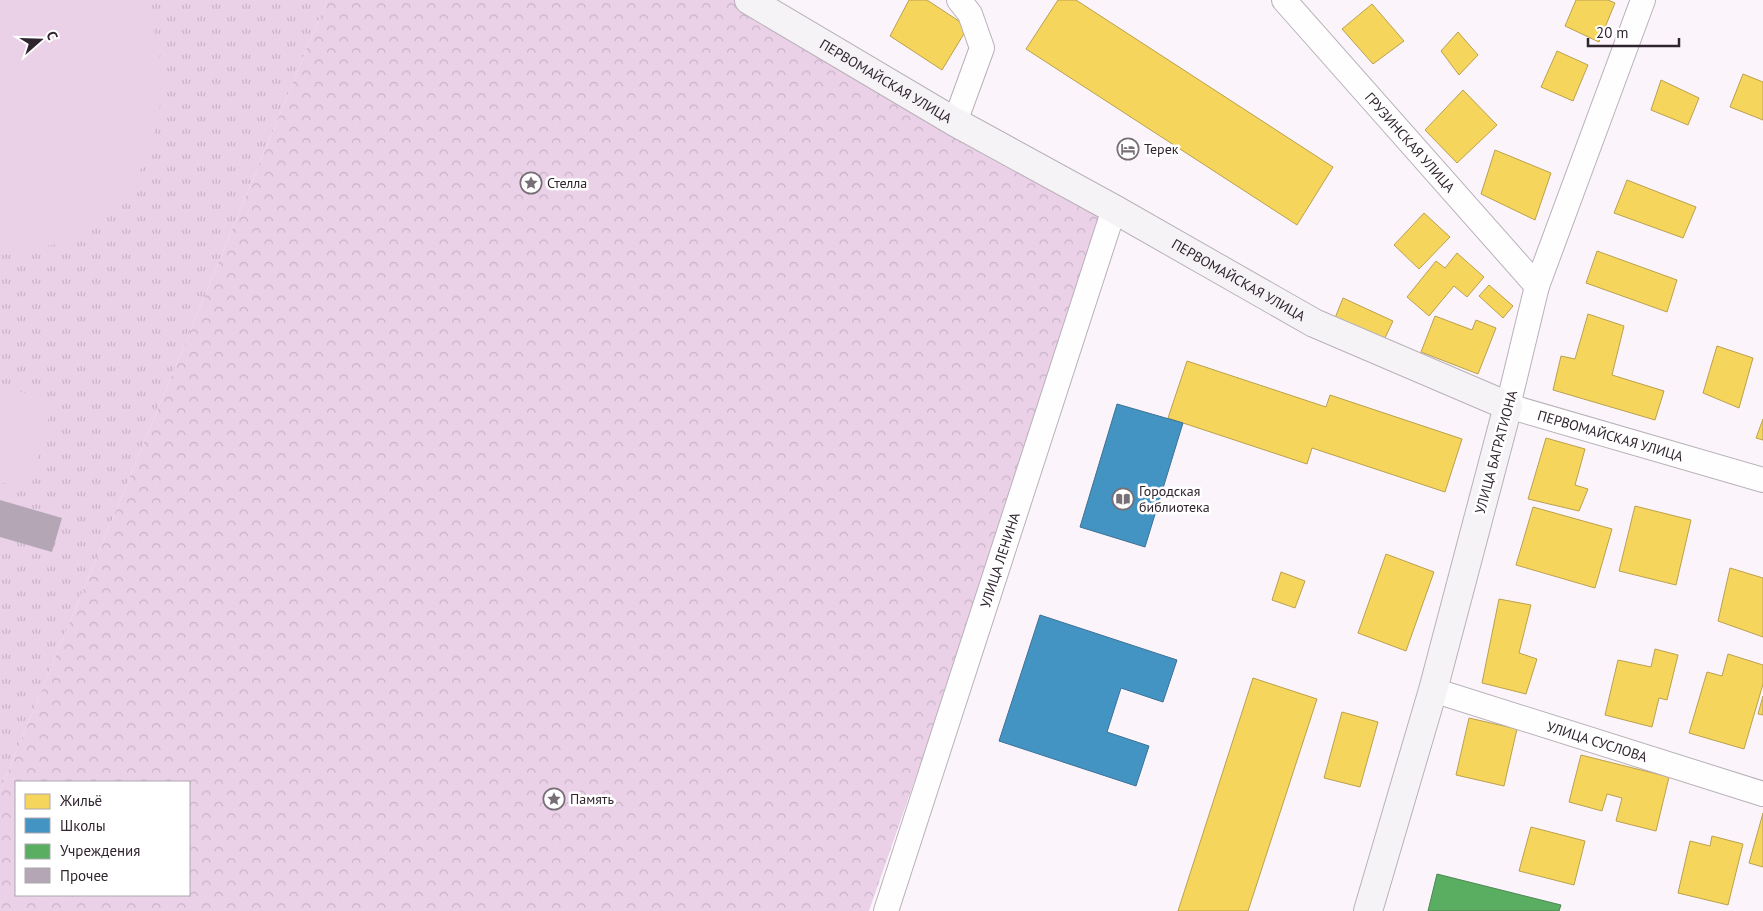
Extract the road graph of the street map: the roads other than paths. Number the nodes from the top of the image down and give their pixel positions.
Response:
1 (749, 0) edge
2 (959, 0) edge
3 (1284, 0) edge
4 (1643, 0) edge
5 (955, 122) junction
6 (1114, 209) junction
7 (1537, 286) junction
8 (1508, 406) junction
9 (1763, 480) edge
10 (1433, 690) junction
11 (1763, 794) edge
12 (886, 911) edge
13 (1368, 911) edge

1 - 5 main road, ПЕРВОМАЙСКАЯ УЛИЦА
2 - 5 street
3 - 7 street, ГРУЗИНСКАЯ УЛИЦА
4 - 7 street, УЛИЦА БАГРАТИОНА
5 - 6 main road, ПЕРВОМАЙСКАЯ УЛИЦА
6 - 8 main road, ПЕРВОМАЙСКАЯ УЛИЦА
6 - 12 street, УЛИЦА ЛЕНИНА
7 - 8 street, УЛИЦА БАГРАТИОНА
8 - 9 street, ПЕРВОМАЙСКАЯ УЛИЦА
8 - 10 main road, УЛИЦА БАГРАТИОНА
10 - 11 street, УЛИЦА СУСЛОВА
10 - 13 main road, УЛИЦА БАГРАТИОНА

